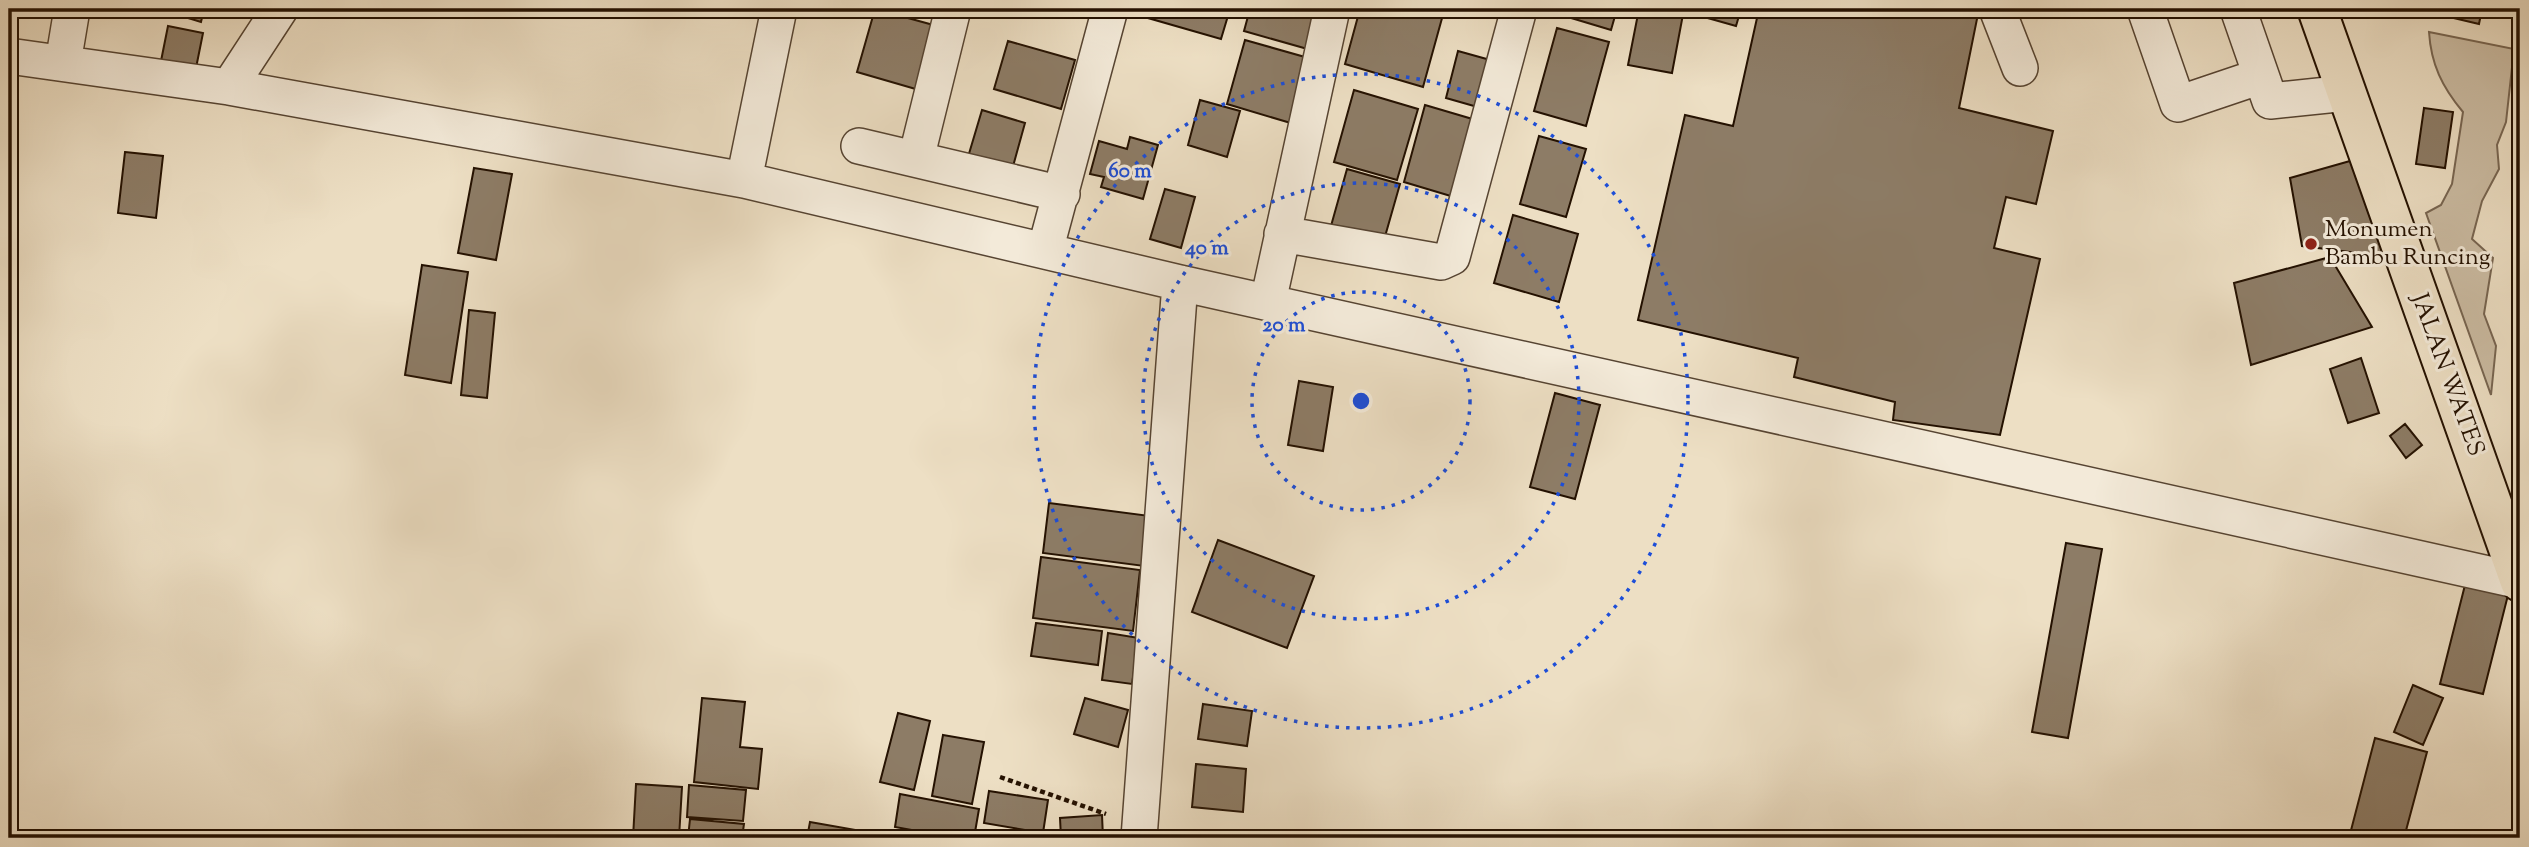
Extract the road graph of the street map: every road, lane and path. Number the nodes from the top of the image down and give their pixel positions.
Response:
1 (72, 9) edge
2 (280, 9) edge
3 (779, 9) edge
4 (953, 9) edge
5 (1110, 9) edge
6 (1332, 9) edge
7 (1519, 9) edge
8 (1997, 9) edge
9 (2145, 9) edge
10 (2238, 9) edge
11 (2317, 9) edge
12 (9, 56) edge
13 (63, 63) junction
14 (2020, 68) dead end
15 (2261, 76) junction
16 (229, 87) junction
17 (2347, 93) junction
18 (859, 146) dead end
19 (916, 159) junction
20 (744, 180) junction
21 (1062, 194) junction
22 (1282, 234) junction
23 (1045, 251) junction
24 (1180, 283) junction
25 (1268, 302) junction
26 (2520, 581) edge
27 (1000, 777) dead end
28 (1140, 832) edge

1 - 13 street
2 - 16 street
3 - 20 street
4 - 19 street
5 - 21 street
6 - 22 street
7 - 22 street
8 - 14 street
9 - 15 street
10 - 15 street
11 - 17 highway, JALAN WATES
12 - 13 street
13 - 16 street
15 - 17 street
16 - 20 street
17 - 26 highway, JALAN WATES
18 - 19 street
19 - 21 street
20 - 23 street
21 - 23 street
22 - 25 street
23 - 24 street
24 - 25 street
24 - 28 street
25 - 26 street
27 - 28 path

